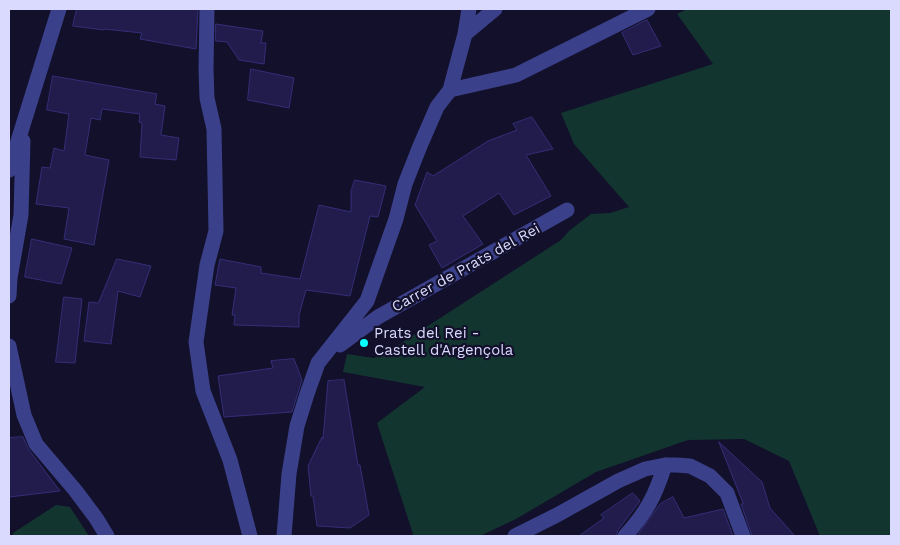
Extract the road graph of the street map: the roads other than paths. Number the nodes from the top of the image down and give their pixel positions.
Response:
1 (59, 9) edge
2 (207, 9) edge
3 (469, 9) edge
4 (495, 9) edge
5 (648, 9) edge
6 (465, 34) junction
7 (450, 90) junction
8 (23, 129) junction
9 (9, 170) edge
10 (567, 210) dead end
11 (9, 296) edge
12 (9, 346) edge
13 (318, 363) junction
14 (665, 465) junction
15 (107, 536) edge
16 (250, 536) edge
17 (284, 536) edge
18 (515, 536) edge
19 (625, 536) edge
20 (743, 536) edge

1 - 8 street
2 - 16 street
3 - 6 street
4 - 6 street
5 - 7 street
6 - 7 street
7 - 13 street
8 - 9 street
8 - 11 street
10 - 13 street, Carrer de Prats del Rei
12 - 15 street
13 - 17 street
14 - 18 street
14 - 19 street
14 - 20 street

